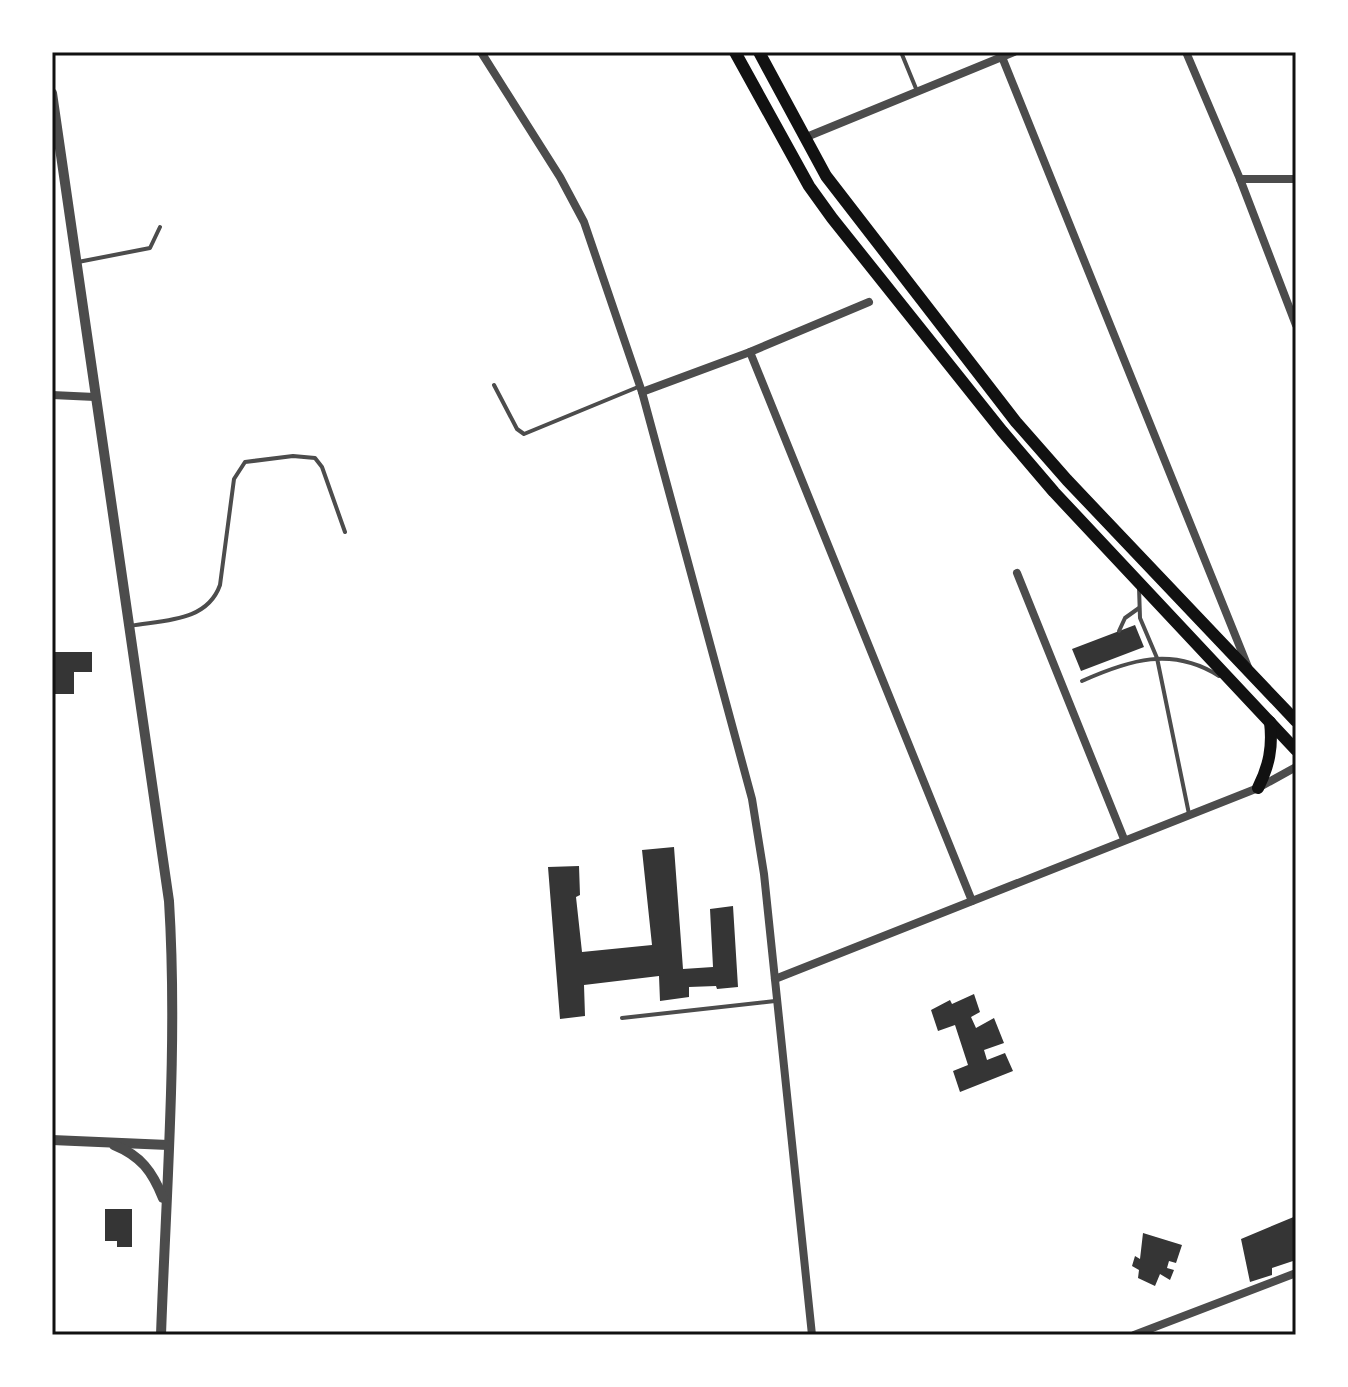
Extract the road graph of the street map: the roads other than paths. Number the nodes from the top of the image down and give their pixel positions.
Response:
1 (481, 52) edge
2 (735, 52) edge
3 (759, 52) edge
4 (901, 52) edge
5 (1014, 52) edge
6 (1186, 52) edge
7 (1001, 55) edge
8 (917, 91) junction
9 (52, 93) edge
10 (804, 138) junction
11 (1240, 179) junction
12 (1296, 179) edge
13 (160, 227) dead end
14 (76, 262) junction
15 (869, 302) dead end
16 (1296, 325) edge
17 (750, 352) junction
18 (494, 385) dead end
19 (641, 389) junction
20 (52, 395) edge
21 (95, 397) junction
22 (345, 532) dead end
23 (1017, 573) dead end
24 (1139, 581) junction
25 (1139, 608) junction
26 (128, 626) junction
27 (1119, 631) dead end
28 (1127, 655) dead end
29 (1157, 658) junction
30 (1130, 662) junction
31 (1250, 671) junction
32 (1082, 681) dead end
33 (1247, 697) junction
34 (1296, 721) edge
35 (1270, 722) junction
36 (1296, 750) edge
37 (1296, 767) edge
38 (1258, 788) junction
39 (1189, 814) junction
40 (1124, 839) junction
41 (972, 901) junction
42 (775, 979) junction
43 (778, 1001) junction
44 (622, 1018) dead end
45 (52, 1140) edge
46 (104, 1141) junction
47 (168, 1145) junction
48 (165, 1203) junction
49 (1296, 1273) edge
50 (161, 1335) edge
51 (812, 1335) edge
52 (1134, 1335) edge

1 - 19 street
2 - 24 main road
3 - 10 main road
4 - 8 lane
5 - 7 street
6 - 11 street
7 - 8 street
7 - 31 street
8 - 10 street
9 - 14 street
10 - 31 main road
11 - 12 street
11 - 16 street
13 - 14 lane
14 - 21 street
15 - 17 street
17 - 19 street
17 - 41 street
18 - 19 lane
19 - 42 street
20 - 21 street
21 - 26 street
22 - 26 lane
23 - 40 street
24 - 25 lane
24 - 33 main road
25 - 27 lane
25 - 29 lane
26 - 47 street
28 - 30 lane
29 - 30 lane
29 - 33 lane
29 - 39 lane
30 - 32 lane
31 - 34 main road
33 - 35 main road
35 - 36 main road
35 - 38 main road
37 - 38 street
38 - 39 street
39 - 40 street
40 - 41 street
41 - 42 street
42 - 43 street
43 - 44 lane
43 - 51 street
45 - 46 street
46 - 47 street
46 - 48 street
47 - 48 street
48 - 50 street
49 - 52 street

